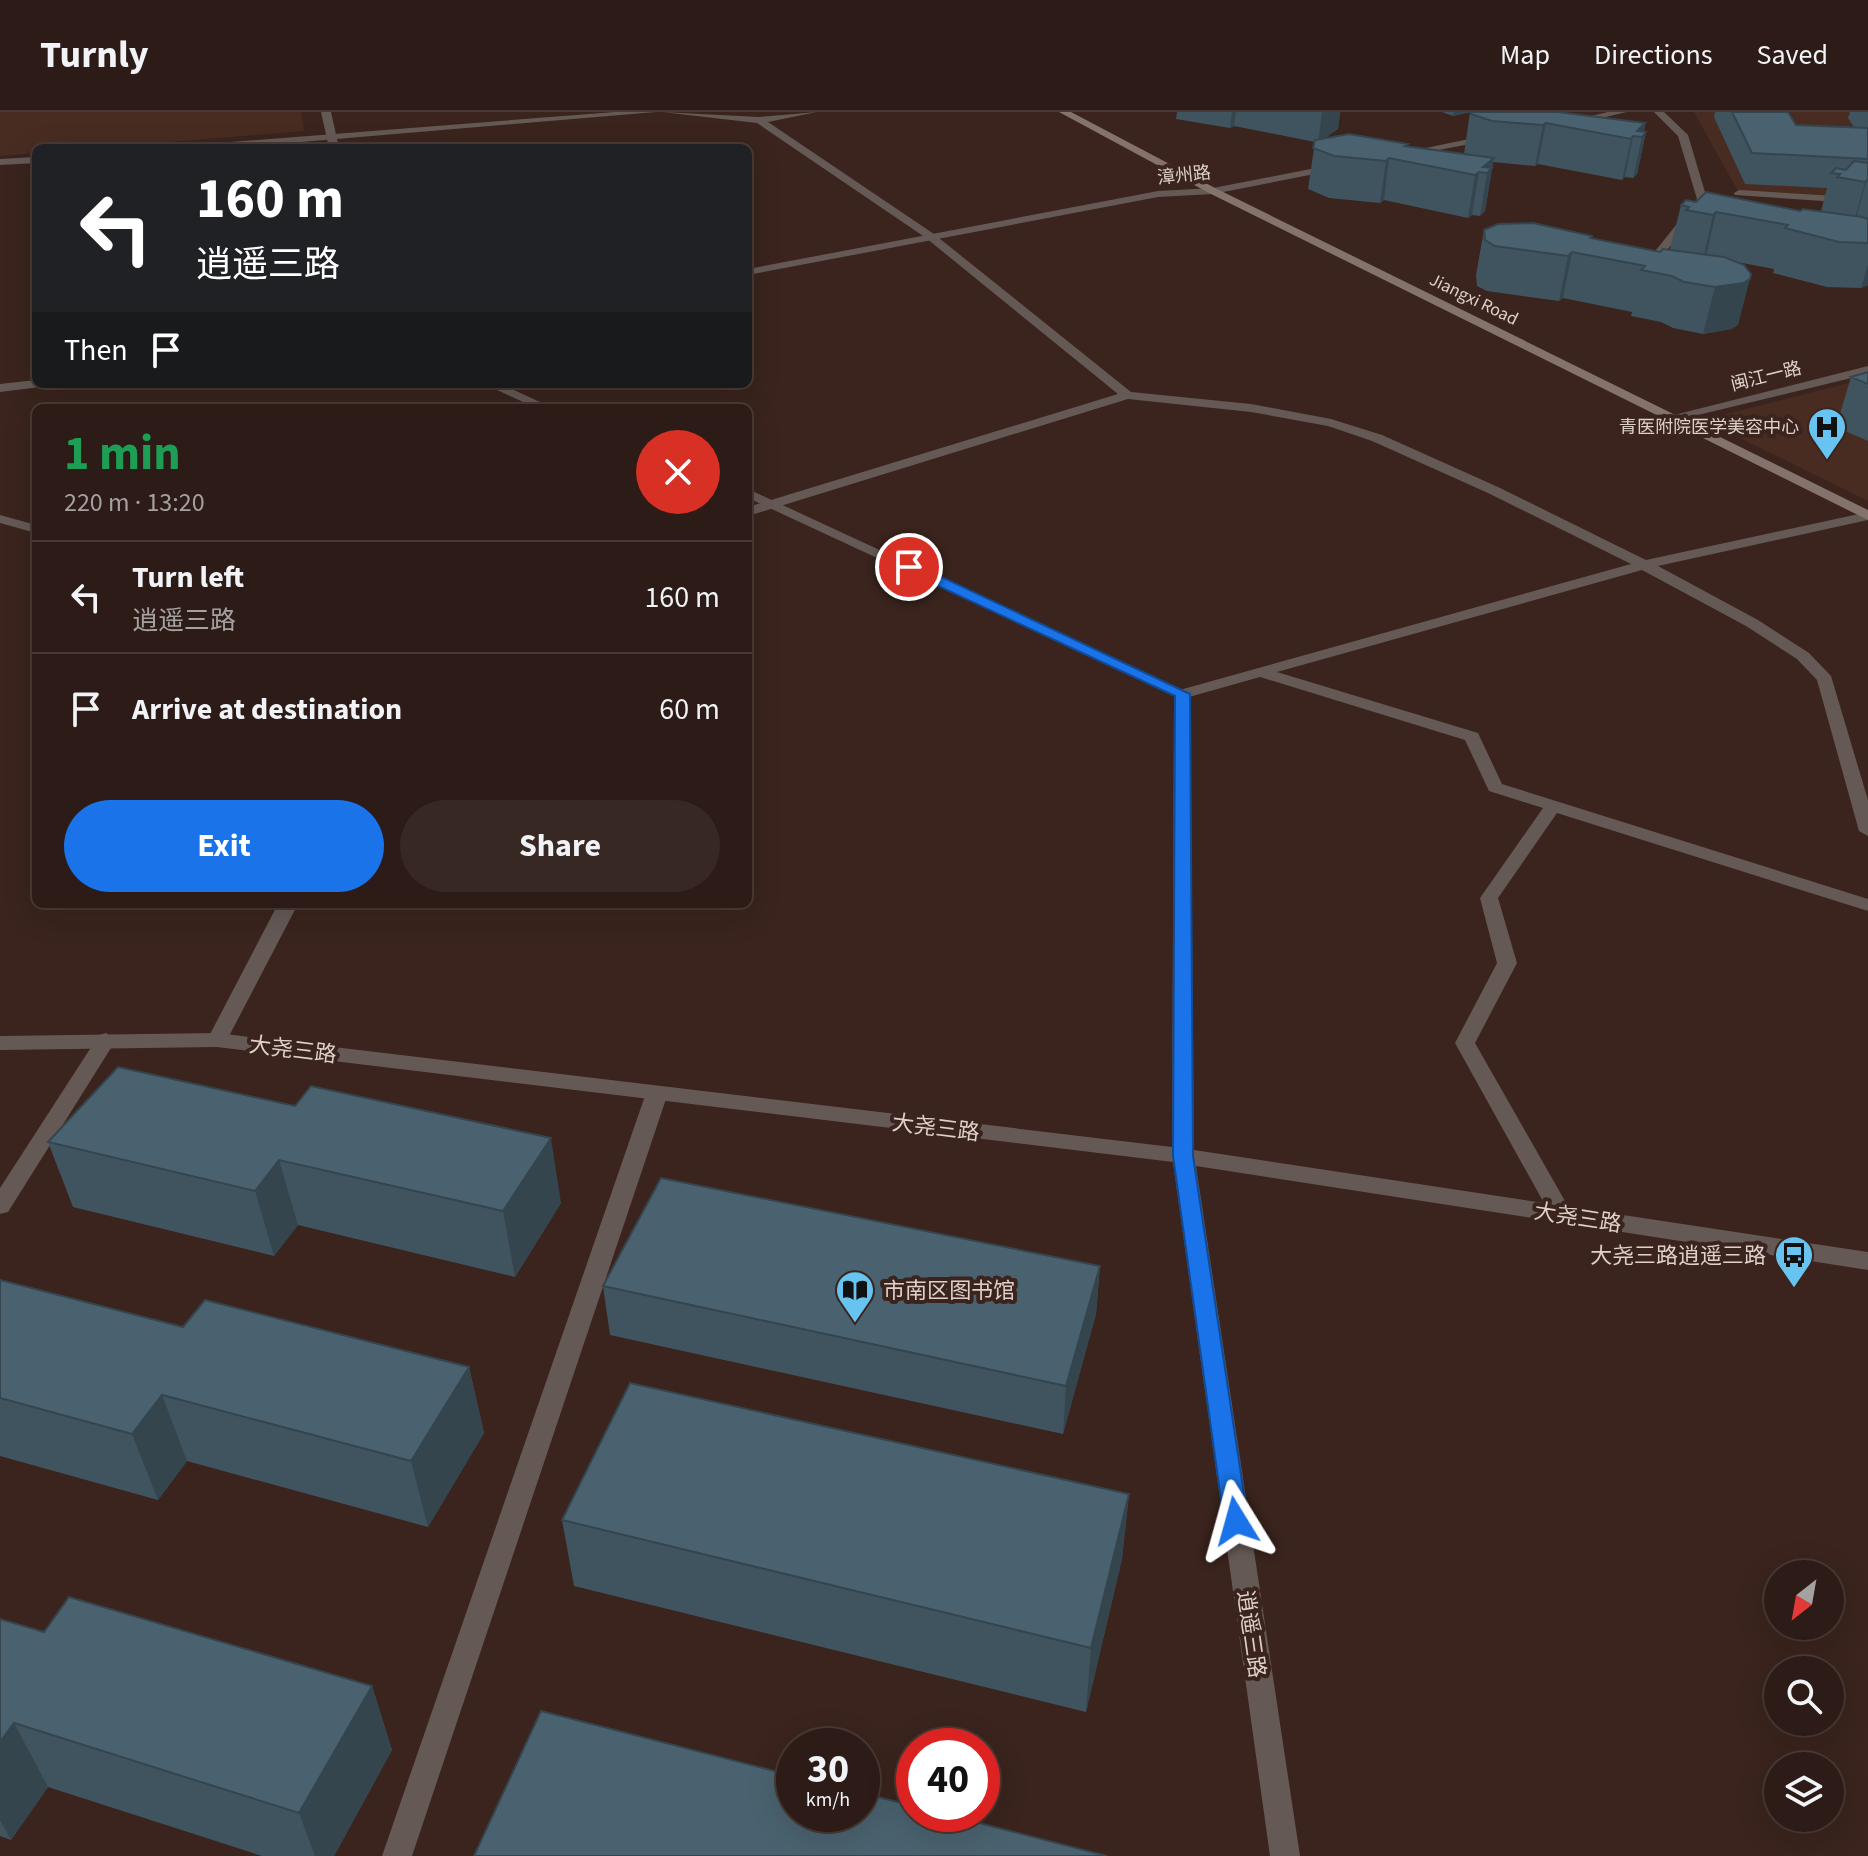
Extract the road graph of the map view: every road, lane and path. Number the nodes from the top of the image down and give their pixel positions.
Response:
1 (326, 112) edge
2 (651, 112) edge
3 (667, 112) edge
4 (812, 112) edge
5 (1064, 112) edge
6 (1622, 112) edge
7 (1659, 112) edge
8 (759, 120) junction
9 (1561, 124) edge
10 (1499, 136) dead end
11 (332, 143) edge
12 (304, 144) edge
13 (1392, 156) edge
14 (32, 160) edge
15 (0, 162) edge
16 (1347, 165) edge
17 (1213, 191) junction
18 (1739, 193) dead end
19 (1868, 201) edge
20 (930, 236) junction
21 (1650, 265) edge
22 (752, 271) edge
23 (1868, 370) edge
24 (32, 384) edge
25 (0, 388) edge
26 (500, 388) edge
27 (1127, 395) junction
28 (538, 404) edge
29 (1673, 417) junction
30 (752, 495) edge
31 (772, 503) junction
32 (752, 510) edge
33 (1868, 516) edge
34 (0, 519) edge
35 (32, 528) edge
36 (1644, 565) junction
37 (1258, 671) junction
38 (1182, 694) junction
39 (1553, 806) junction
40 (1868, 831) edge
41 (1868, 905) edge
42 (286, 908) edge
43 (106, 1040) junction
44 (217, 1040) junction
45 (0, 1043) edge
46 (657, 1093) junction
47 (1183, 1156) junction
48 (0, 1206) edge
49 (1562, 1215) junction
50 (1868, 1261) edge
51 (397, 1856) edge
52 (1285, 1856) edge

1 - 11 street
2 - 11 street
3 - 8 street
4 - 8 street
5 - 17 main road, Jiangxi Road
6 - 9 street
7 - 21 street
8 - 20 street
10 - 13 street
11 - 12 street
14 - 15 street
16 - 17 street, 漳州路
17 - 20 street, 漳州路
17 - 29 main road, Jiangxi Road
18 - 19 street
20 - 22 street, 漳州路
20 - 27 street
23 - 29 street, 闽江一路
24 - 25 street
26 - 28 street
27 - 31 street
27 - 36 street
29 - 33 main road, Jiangxi Road
30 - 31 street
31 - 32 street
31 - 38 street
33 - 36 street
34 - 35 street
36 - 37 street
36 - 40 street
37 - 38 street
37 - 39 street
38 - 47 street, 逍遥三路
39 - 41 street
39 - 49 street
42 - 44 street
43 - 44 street, 大尧三路
43 - 45 street, 大尧三路
43 - 48 street
44 - 46 street, 大尧三路
46 - 47 street, 大尧三路
46 - 51 street
47 - 49 street, 大尧三路
47 - 52 street, 逍遥三路
49 - 50 street, 大尧三路

